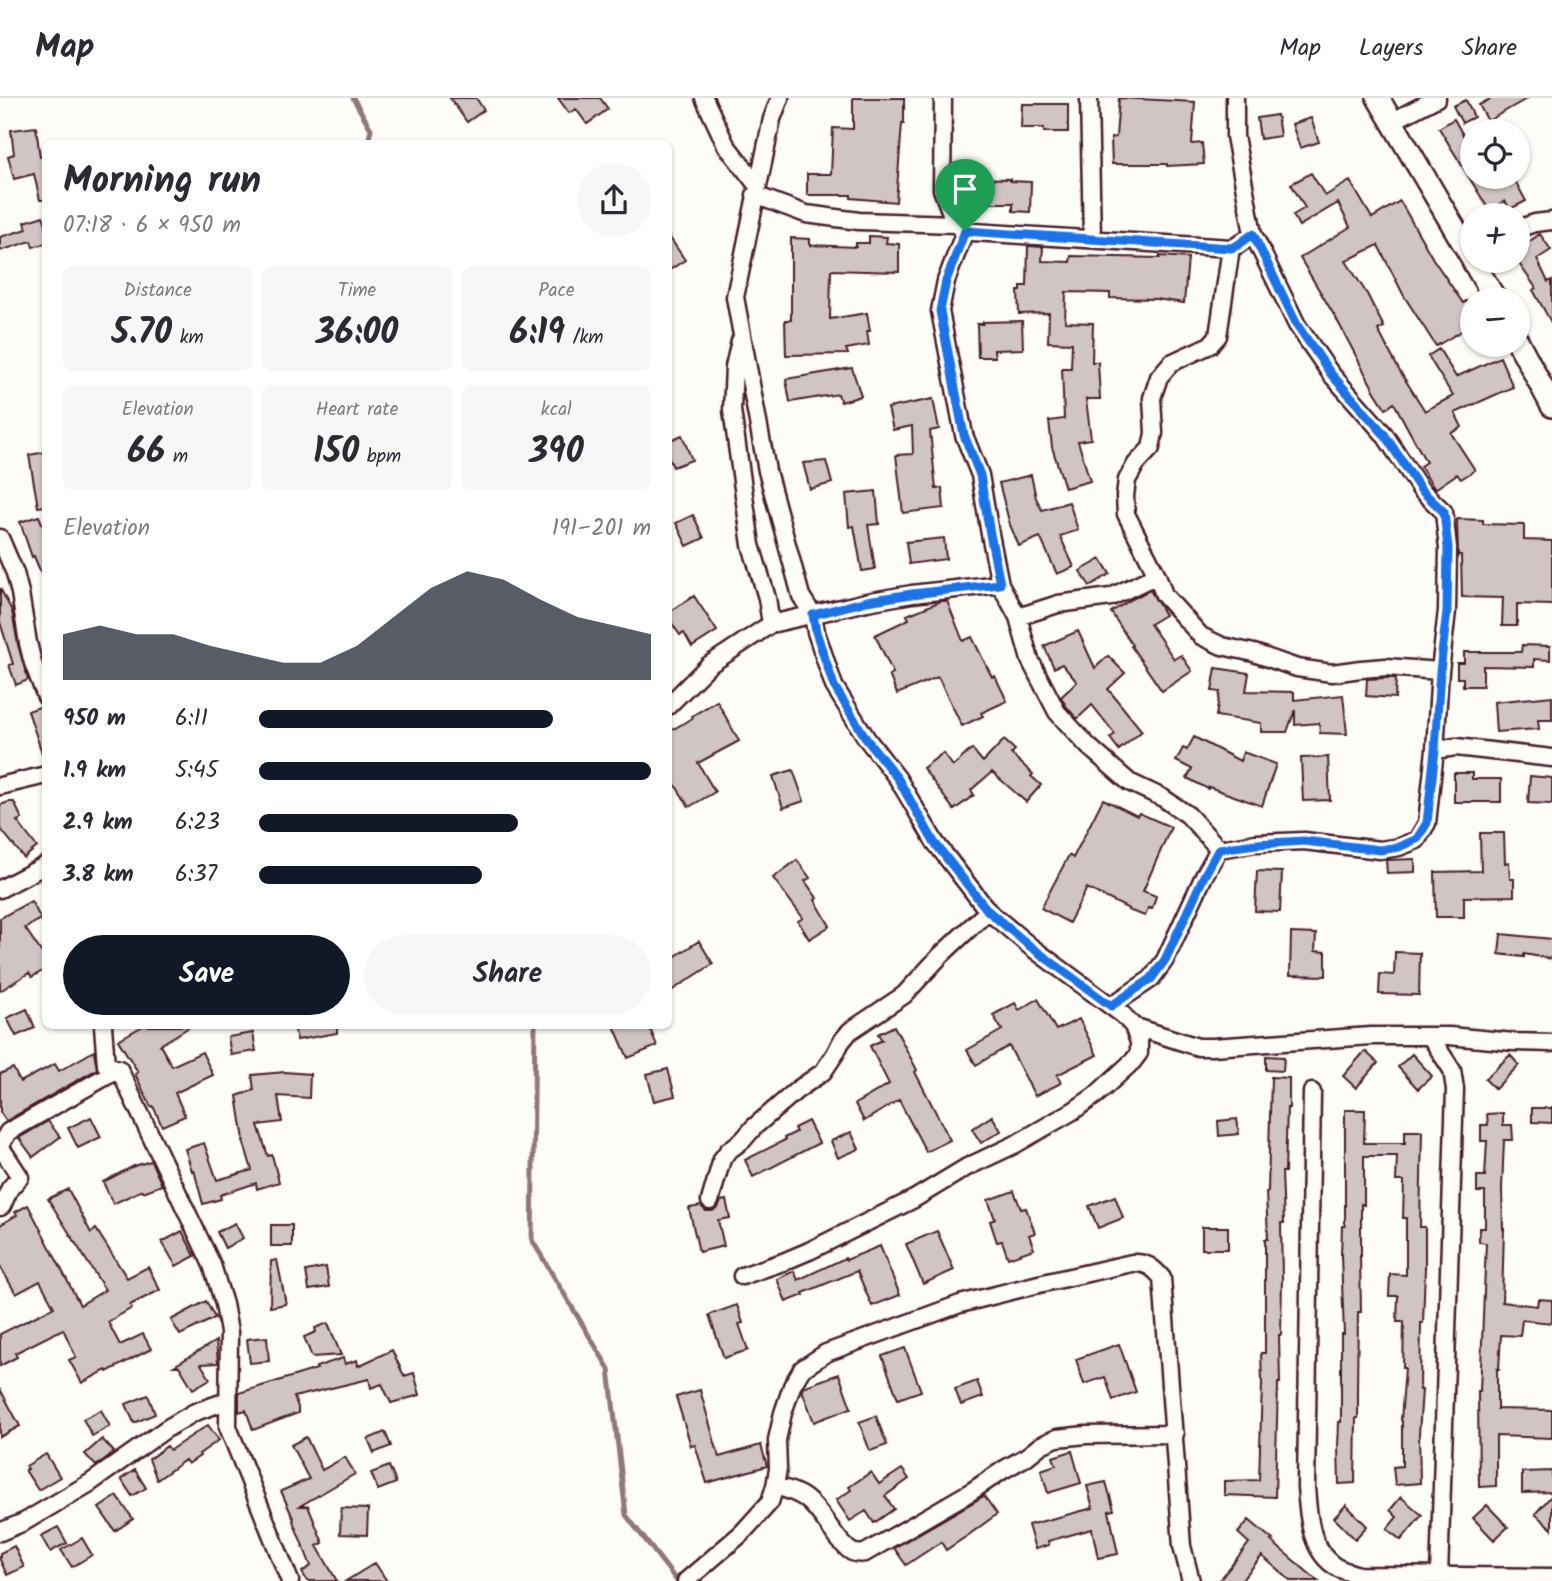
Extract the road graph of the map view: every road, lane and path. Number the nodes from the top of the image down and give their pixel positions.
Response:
1 (704, 98) edge
2 (780, 98) edge
3 (943, 98) edge
4 (1089, 98) edge
5 (1235, 98) edge
6 (1378, 98) edge
7 (1437, 98) edge
8 (1391, 122) junction
9 (756, 190) junction
10 (1552, 221) edge
11 (1530, 225) edge
12 (960, 228) junction
13 (1253, 234) junction
14 (1460, 235) edge
15 (1092, 238) junction
16 (1231, 248) junction
17 (742, 335) junction
18 (1529, 357) edge
19 (1546, 381) edge
20 (1552, 406) edge
21 (0, 538) edge
22 (1157, 575) junction
23 (1000, 584) junction
24 (813, 615) junction
25 (1018, 617) junction
26 (771, 624) junction
27 (1440, 671) junction
28 (42, 686) edge
29 (672, 702) edge
30 (1435, 750) junction
31 (1552, 758) edge
32 (42, 776) edge
33 (0, 786) edge
34 (1219, 849) junction
35 (42, 867) edge
36 (0, 889) edge
37 (988, 911) junction
38 (1111, 1006) junction
39 (1133, 1026) junction
40 (103, 1029) edge
41 (1430, 1036) junction
42 (1552, 1043) edge
43 (119, 1069) junction
44 (1312, 1092) dead end
45 (710, 1201) dead end
46 (0, 1207) edge
47 (742, 1276) dead end
48 (227, 1401) junction
49 (1175, 1434) junction
50 (775, 1486) junction
51 (0, 1532) edge
52 (1440, 1577) junction
53 (1552, 1577) edge
54 (290, 1581) edge
55 (687, 1581) edge
56 (1191, 1581) edge

1 - 9 street
2 - 9 street
3 - 12 street
4 - 15 street
5 - 13 street
6 - 8 street
7 - 8 street
8 - 14 street
9 - 12 street
9 - 17 street
10 - 11 street
12 - 15 street
12 - 23 street
13 - 16 street
13 - 27 street
15 - 16 street
16 - 22 street
17 - 24 street
17 - 26 street
18 - 19 street
19 - 20 street
21 - 28 street
22 - 25 street
22 - 27 street
23 - 24 street
23 - 25 street
24 - 26 street
24 - 37 street
25 - 34 street
26 - 29 street
27 - 30 street
30 - 31 street
30 - 34 street
32 - 33 street
34 - 38 street
35 - 36 street
37 - 38 street
37 - 45 street
38 - 39 street
39 - 41 street
39 - 47 street
40 - 43 street
41 - 42 street
41 - 52 street
43 - 46 street
43 - 48 street
44 - 52 street
48 - 51 street
48 - 54 street
49 - 50 street
49 - 50 street
49 - 56 street
50 - 55 street
52 - 53 street

